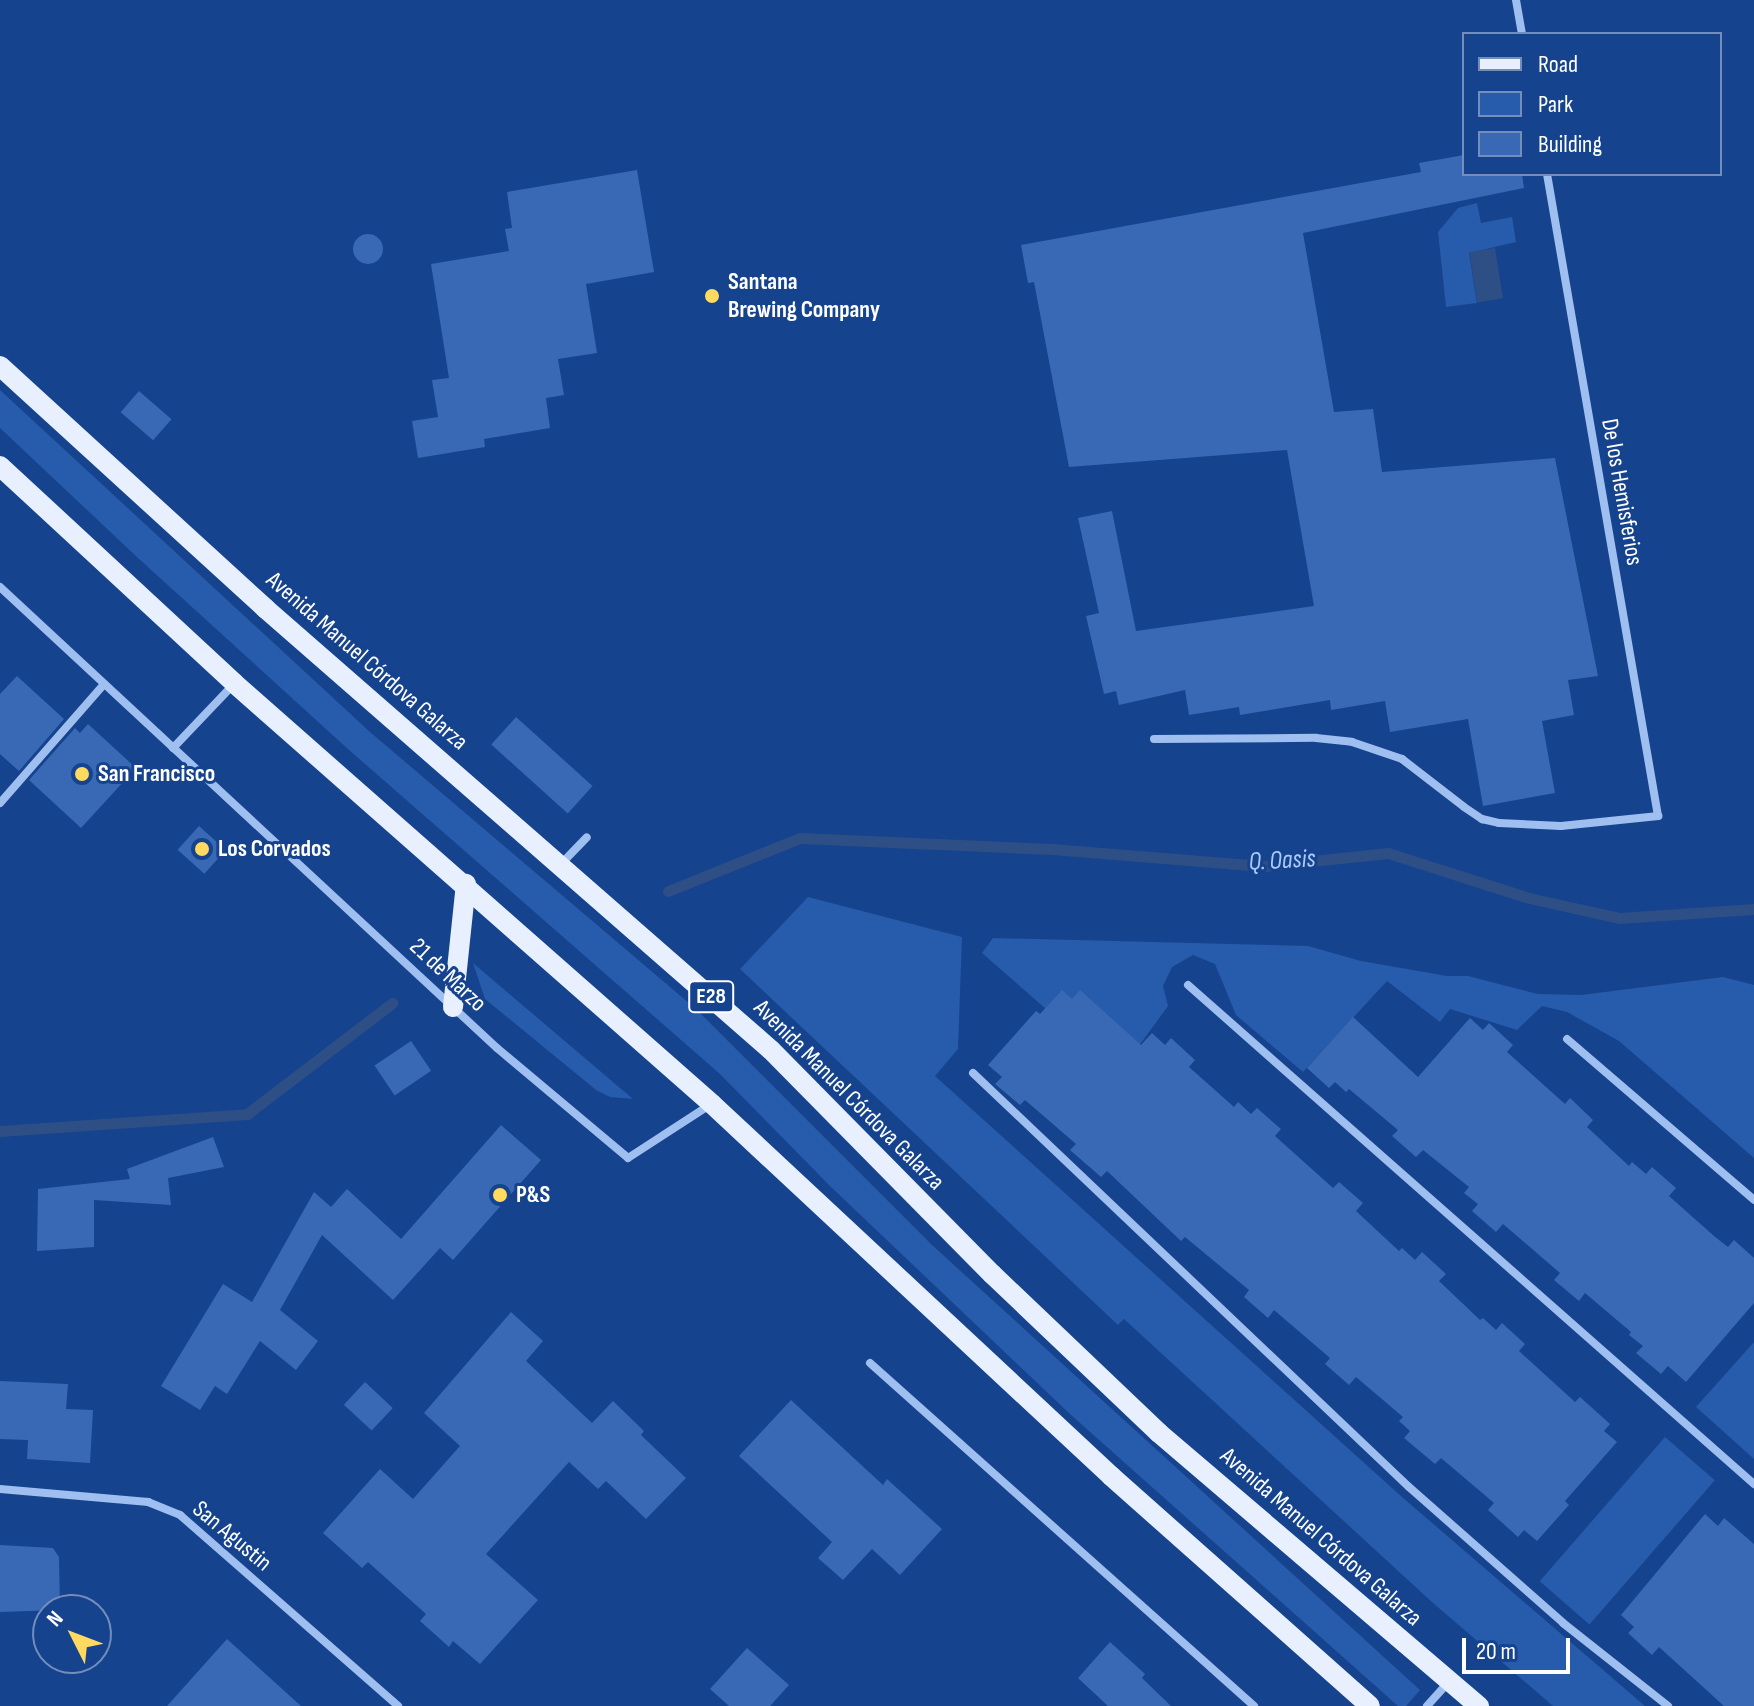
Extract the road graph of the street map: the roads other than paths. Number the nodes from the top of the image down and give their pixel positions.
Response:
1 (1516, 0) edge
2 (1522, 32) edge
3 (1547, 176) edge
4 (0, 366) edge
5 (0, 466) edge
6 (0, 587) edge
7 (234, 683) junction
8 (104, 684) junction
9 (1154, 739) dead end
10 (173, 748) junction
11 (0, 803) edge
12 (587, 837) dead end
13 (561, 864) junction
14 (466, 884) junction
15 (1188, 985) dead end
16 (453, 1007) junction
17 (1567, 1039) dead end
18 (973, 1073) dead end
19 (712, 1104) junction
20 (1754, 1200) edge
21 (870, 1363) dead end
22 (1754, 1484) edge
23 (0, 1489) edge
24 (1449, 1681) junction
25 (398, 1706) edge
26 (1254, 1706) edge
27 (1370, 1706) edge
28 (1427, 1706) edge
29 (1479, 1706) edge
30 (1668, 1706) edge

1 - 2 street
3 - 9 street, De los Hemisferios
4 - 13 main road, Avenida Manuel Córdova Galarza / E28
5 - 7 main road
6 - 8 street, 21 de Marzo
7 - 10 street
7 - 14 main road
8 - 10 street, 21 de Marzo
8 - 11 street
10 - 16 street, 21 de Marzo
12 - 13 street
13 - 24 main road, Avenida Manuel Córdova Galarza / E28
14 - 16 main road
14 - 19 main road
15 - 22 street
16 - 19 street, 21 de Marzo
17 - 20 street
18 - 30 street
19 - 27 main road
21 - 26 street
23 - 25 street, San Agustin
24 - 28 street
24 - 29 main road, Avenida Manuel Córdova Galarza / E28

